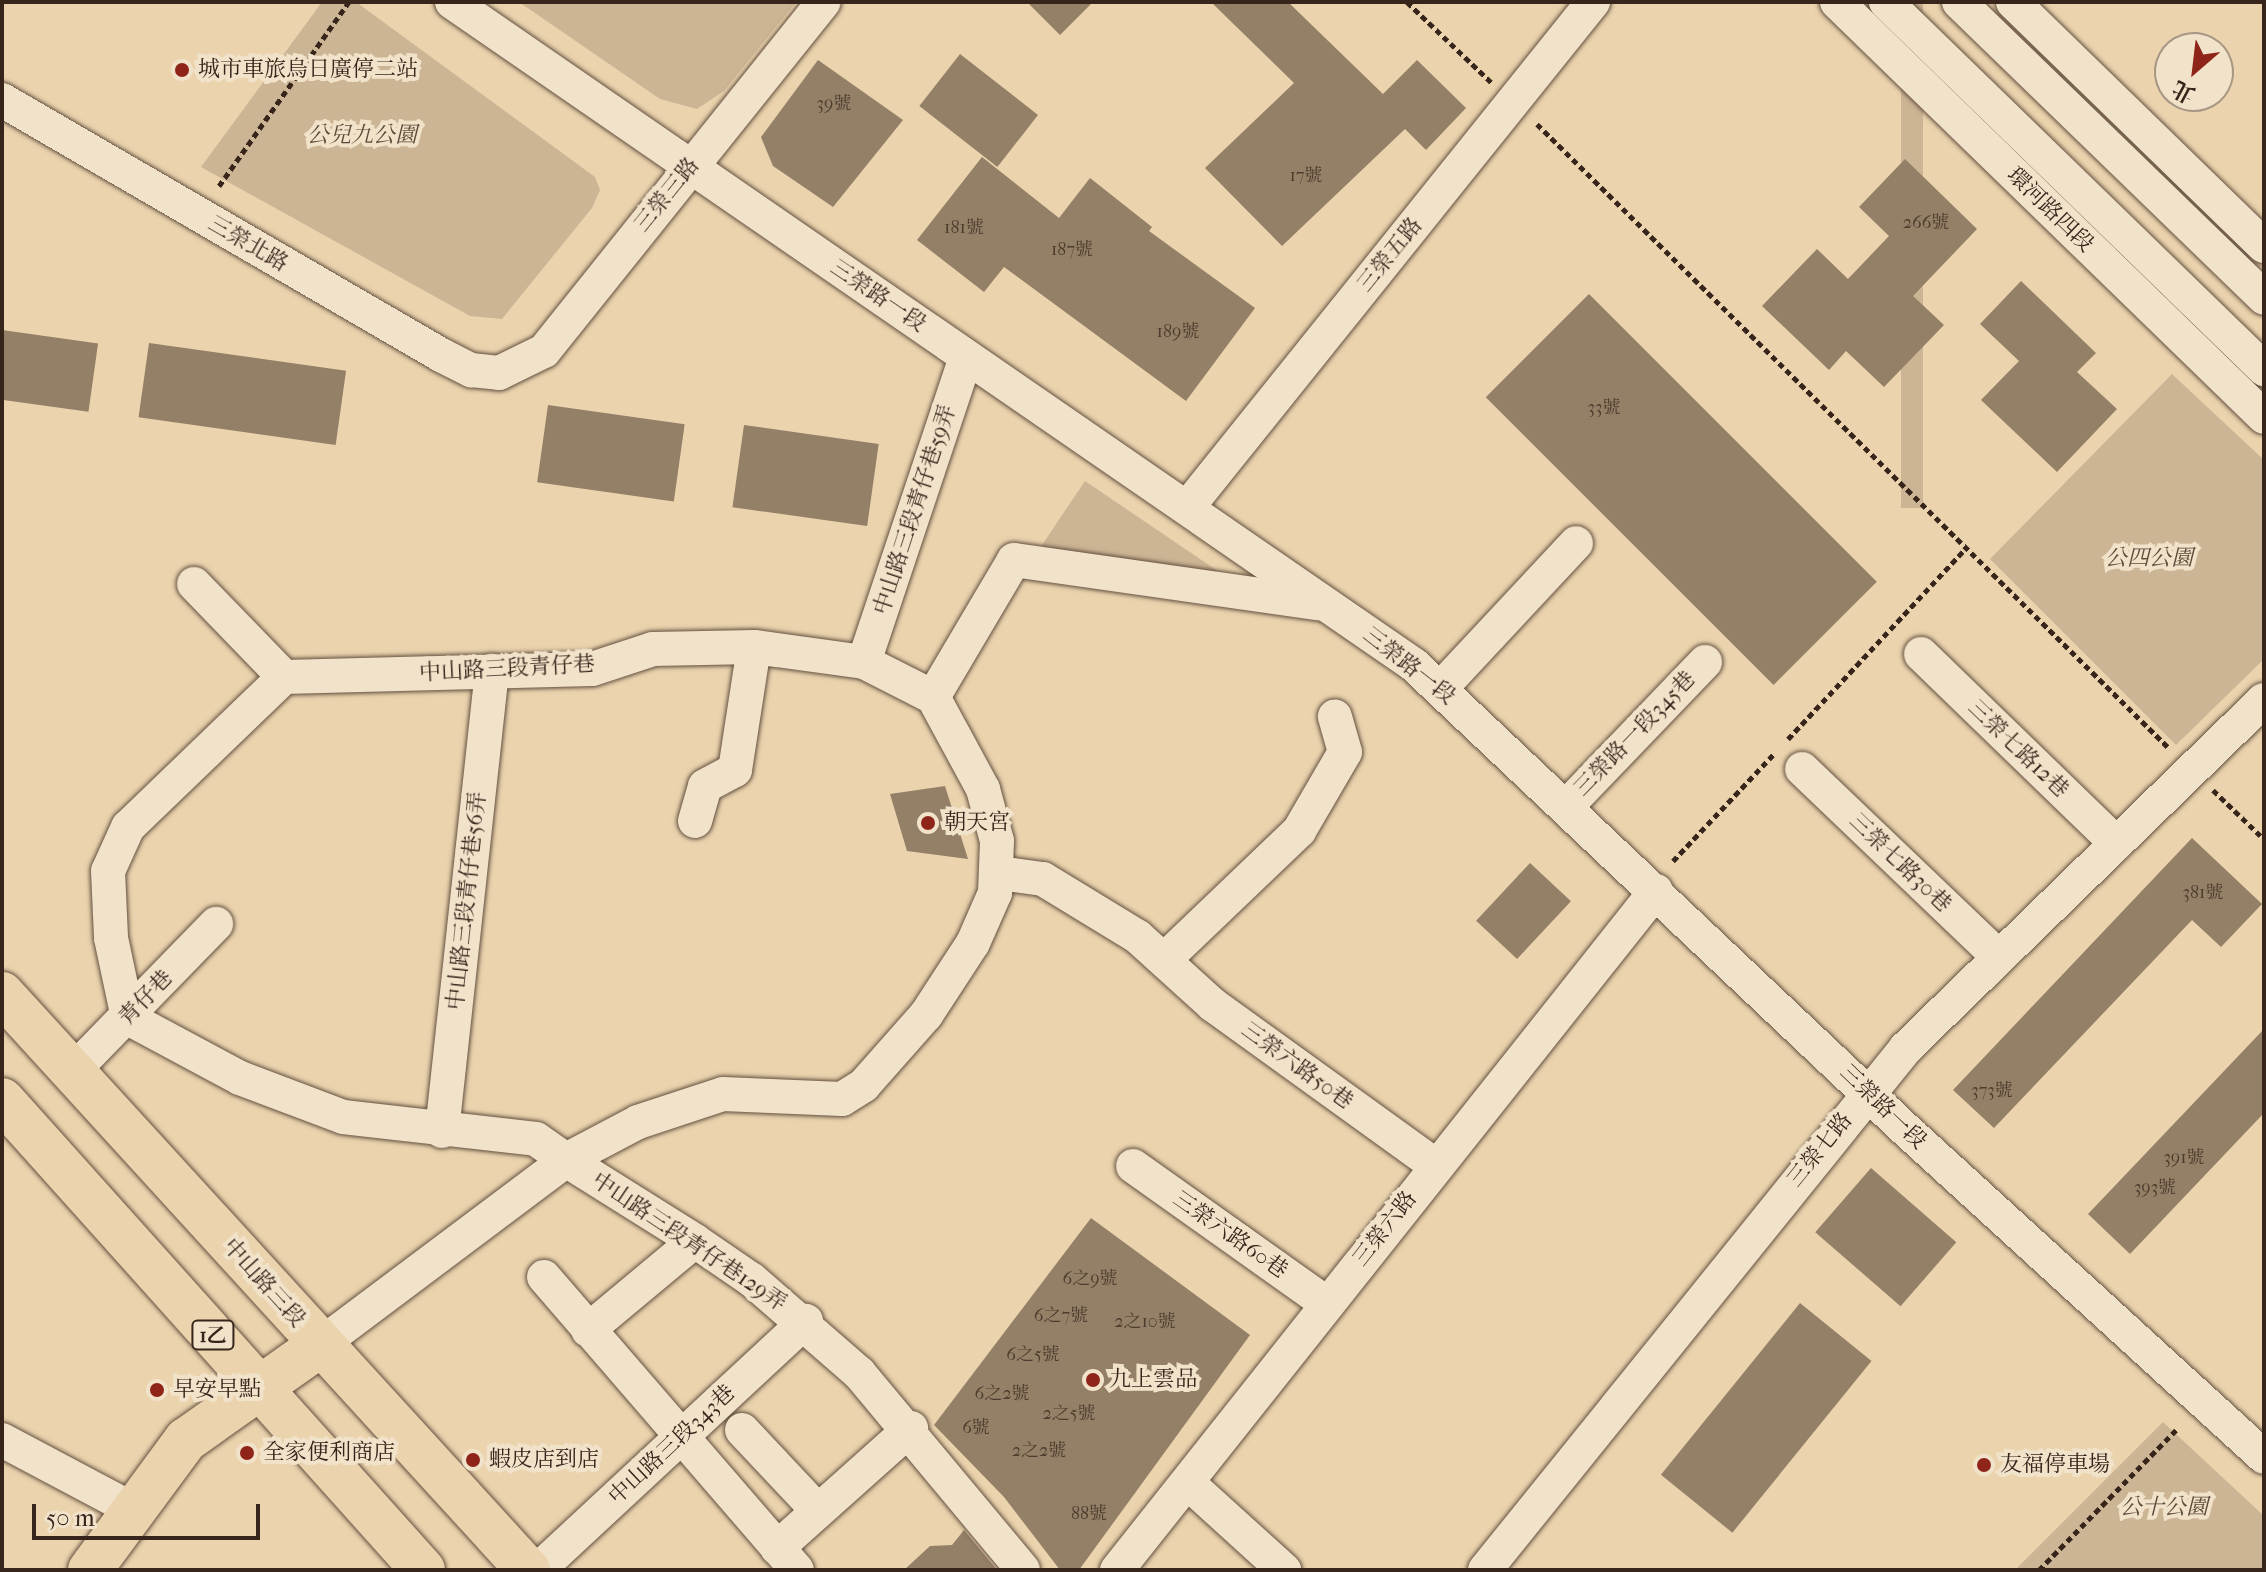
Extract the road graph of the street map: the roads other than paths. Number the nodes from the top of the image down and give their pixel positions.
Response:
1 (452, 2) edge
2 (824, 2) edge
3 (1593, 2) edge
4 (1837, 2) edge
5 (1886, 2) edge
6 (1959, 2) edge
7 (2013, 2) edge
8 (2, 100) edge
9 (689, 166) junction
10 (2264, 246) edge
11 (2264, 298) edge
12 (966, 357) junction
13 (2264, 369) edge
14 (499, 373) joint
15 (2264, 417) edge
16 (1187, 508) junction
17 (1576, 543) dead end
18 (194, 584) dead end
19 (1327, 604) junction
20 (754, 647) junction
21 (1921, 654) dead end
22 (864, 662) junction
23 (1705, 662) dead end
24 (492, 671) junction
25 (284, 677) junction
26 (1441, 688) junction
27 (933, 697) junction
28 (2264, 700) edge
29 (1335, 716) dead end
30 (1802, 769) dead end
31 (1566, 807) junction
32 (695, 821) dead end
33 (2116, 843) junction
34 (999, 873) junction
35 (1656, 891) junction
36 (216, 924) dead end
37 (1999, 957) junction
38 (1164, 960) junction
39 (2, 994) edge
40 (128, 1018) junction
41 (74, 1070) junction
42 (1867, 1093) junction
43 (2, 1100) edge
44 (442, 1131) junction
45 (566, 1160) junction
46 (1435, 1165) junction
47 (1133, 1166) dead end
48 (695, 1241) junction
49 (544, 1277) dead end
50 (1327, 1304) junction
51 (806, 1321) junction
52 (588, 1330) junction
53 (320, 1345) junction
54 (260, 1387) junction
55 (911, 1428) junction
56 (742, 1430) dead end
57 (679, 1439) junction
58 (2, 1440) edge
59 (2264, 1457) edge
60 (1188, 1483) junction
61 (130, 1508) junction
62 (818, 1511) junction
63 (787, 1559) edge
64 (90, 1570) edge
65 (423, 1570) edge
66 (528, 1570) edge
67 (538, 1570) edge
68 (1023, 1570) edge
69 (1117, 1570) edge
70 (1284, 1570) edge
71 (1485, 1570) edge

1 - 9 street, 三榮路一段
2 - 9 street, 三榮三路
3 - 16 street, 三榮五路
4 - 15 street, 環河路四段
5 - 13 street, 環河路四段
6 - 11 street
7 - 10 street
8 - 14 street, 三榮北路
9 - 12 street, 三榮路一段
9 - 14 street, 三榮三路
12 - 16 street, 三榮路一段
12 - 22 street, 中山路三段青仔巷59弄
16 - 19 street, 三榮路一段
17 - 26 street
18 - 25 street
19 - 26 street, 三榮路一段
19 - 27 street
20 - 22 street, 中山路三段青仔巷
20 - 24 street, 中山路三段青仔巷
20 - 32 street
21 - 33 street, 三榮七路12巷
22 - 27 street, 中山路三段青仔巷
23 - 31 street, 三榮路一段345巷
24 - 25 street, 中山路三段青仔巷
24 - 44 street, 中山路三段青仔巷56弄
25 - 40 street
26 - 31 street, 三榮路一段
27 - 34 street
28 - 33 street, 三榮七路
29 - 38 street
30 - 37 street, 三榮七路30巷
31 - 35 street, 三榮路一段
33 - 37 street, 三榮七路
34 - 38 street, 三榮六路50巷
34 - 45 street
35 - 42 street, 三榮路一段
35 - 46 street, 三榮六路
36 - 40 street, 青仔巷
37 - 42 street, 三榮七路
38 - 46 street, 三榮六路50巷
39 - 41 main road, 中山路三段
40 - 41 street, 青仔巷
40 - 44 street
41 - 53 main road, 中山路三段
42 - 59 street, 三榮路一段
42 - 71 street, 三榮七路
43 - 54 main road, 1乙
44 - 45 street
45 - 48 street, 中山路三段青仔巷129弄
45 - 53 street
46 - 50 street, 三榮六路
47 - 50 street, 三榮六路60巷
48 - 51 street, 中山路三段青仔巷129弄
48 - 52 street
49 - 52 street
50 - 60 street, 三榮六路
51 - 55 street, 中山路三段青仔巷129弄
51 - 57 street, 中山路三段343巷
52 - 57 street
53 - 54 main road
53 - 66 main road, 中山路三段
54 - 61 main road
54 - 65 main road, 1乙
55 - 62 street
55 - 68 street, 中山路三段青仔巷129弄
56 - 62 street
57 - 63 street
57 - 67 street, 中山路三段343巷
58 - 61 street
60 - 69 street, 三榮六路
60 - 70 street
61 - 64 main road
62 - 63 street

